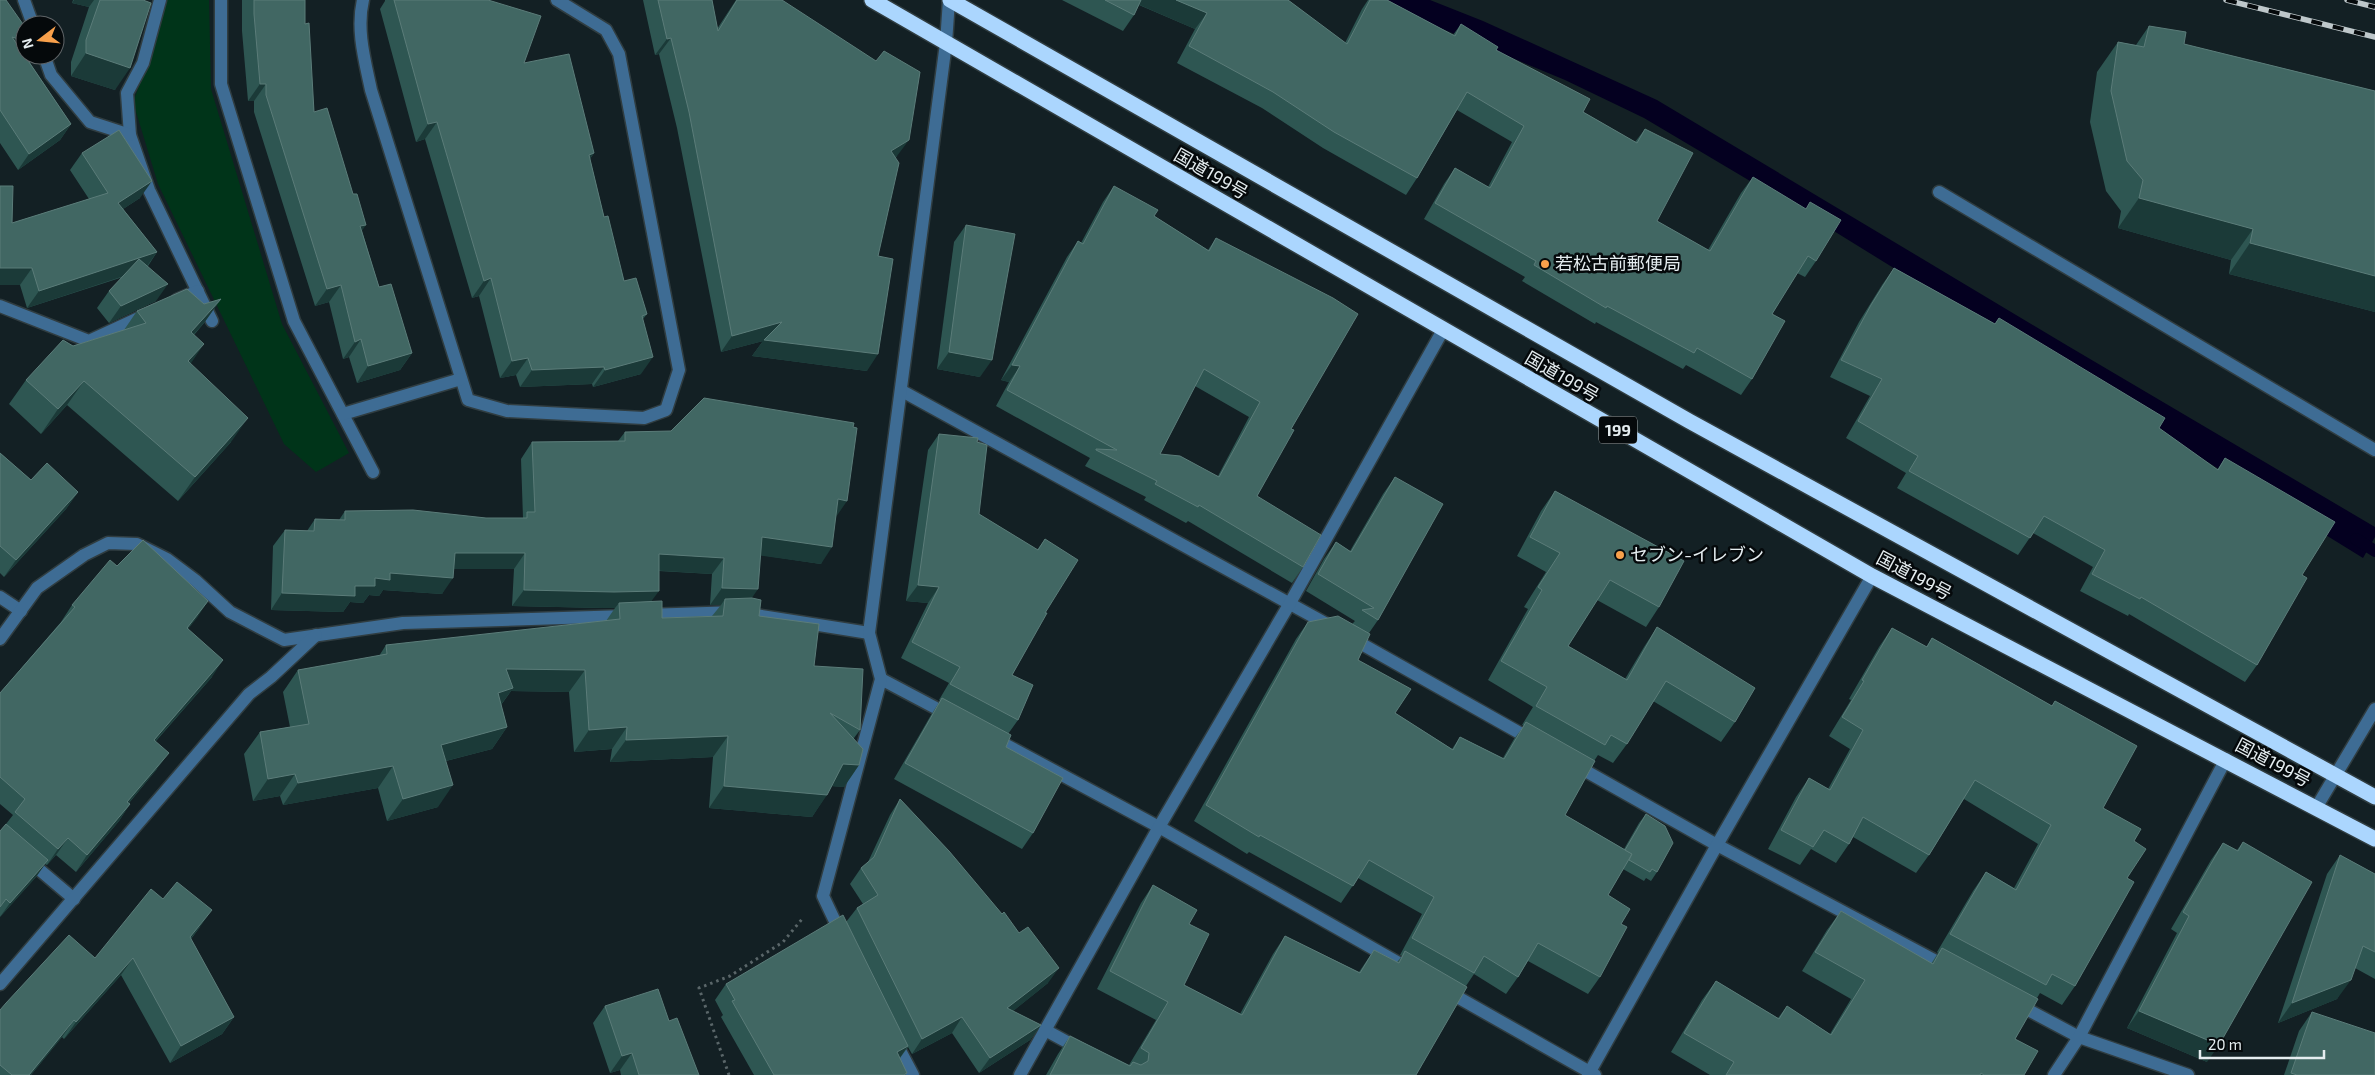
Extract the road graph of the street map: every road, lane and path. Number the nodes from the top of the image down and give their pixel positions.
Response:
1 (24, 0) edge
2 (160, 0) edge
3 (221, 0) edge
4 (362, 0) edge
5 (557, 0) edge
6 (872, 0) edge
7 (949, 0) edge
8 (29, 15) edge
9 (946, 43) junction
10 (48, 65) edge
11 (130, 135) junction
12 (1939, 192) dead end
13 (198, 291) junction
14 (0, 306) edge
15 (212, 321) edge
16 (1443, 330) junction
17 (461, 379) junction
18 (902, 391) junction
19 (343, 414) junction
20 (2375, 450) edge
21 (373, 472) dead end
22 (1872, 576) junction
23 (0, 597) edge
24 (1290, 604) junction
25 (21, 611) junction
26 (869, 633) junction
27 (316, 635) junction
28 (0, 639) edge
29 (881, 679) junction
30 (2375, 709) edge
31 (959, 720) edge
32 (985, 734) edge
33 (1546, 748) edge
34 (1563, 758) edge
35 (2226, 759) junction
36 (2337, 776) junction
37 (2375, 798) edge
38 (2316, 808) junction
39 (1159, 827) junction
40 (2375, 839) edge
41 (1717, 845) junction
42 (15, 848) edge
43 (823, 896) junction
44 (74, 899) junction
45 (846, 944) edge
46 (1958, 973) edge
47 (0, 984) edge
48 (2002, 996) edge
49 (1045, 1030) junction
50 (890, 1031) edge
51 (2079, 1037) junction
52 (1095, 1057) edge
53 (1591, 1074) edge
54 (729, 1075) edge
55 (913, 1075) edge
56 (1020, 1075) edge
57 (2054, 1075) edge
58 (2188, 1075) edge

1 - 8 street
2 - 11 street
3 - 19 street
4 - 17 street
5 - 17 street
6 - 9 highway, 国道199号 / 199
7 - 9 street
7 - 36 highway, 国道199号 / 199
9 - 16 highway, 国道199号 / 199
9 - 18 street
10 - 11 street
11 - 13 street
12 - 20 street
13 - 14 street
13 - 15 street
16 - 22 highway, 国道199号 / 199
16 - 24 street
17 - 19 street
18 - 24 street
18 - 26 street
19 - 21 street
22 - 35 highway, 国道199号 / 199
22 - 41 street
23 - 25 street
24 - 33 street
24 - 39 street
25 - 27 street
25 - 28 street
26 - 27 street
26 - 29 street
27 - 44 street
29 - 31 street
29 - 43 street
30 - 36 street
32 - 39 street
34 - 41 street
35 - 38 highway, 国道199号 / 199
35 - 51 street
36 - 37 highway, 国道199号 / 199
36 - 38 street
38 - 40 highway, 国道199号 / 199
39 - 49 street
39 - 53 street
41 - 46 street
41 - 53 street
42 - 44 street
43 - 45 street
43 - 54 path
44 - 47 street
48 - 51 street
49 - 52 street
49 - 56 street
50 - 55 street
51 - 57 street
51 - 58 street

